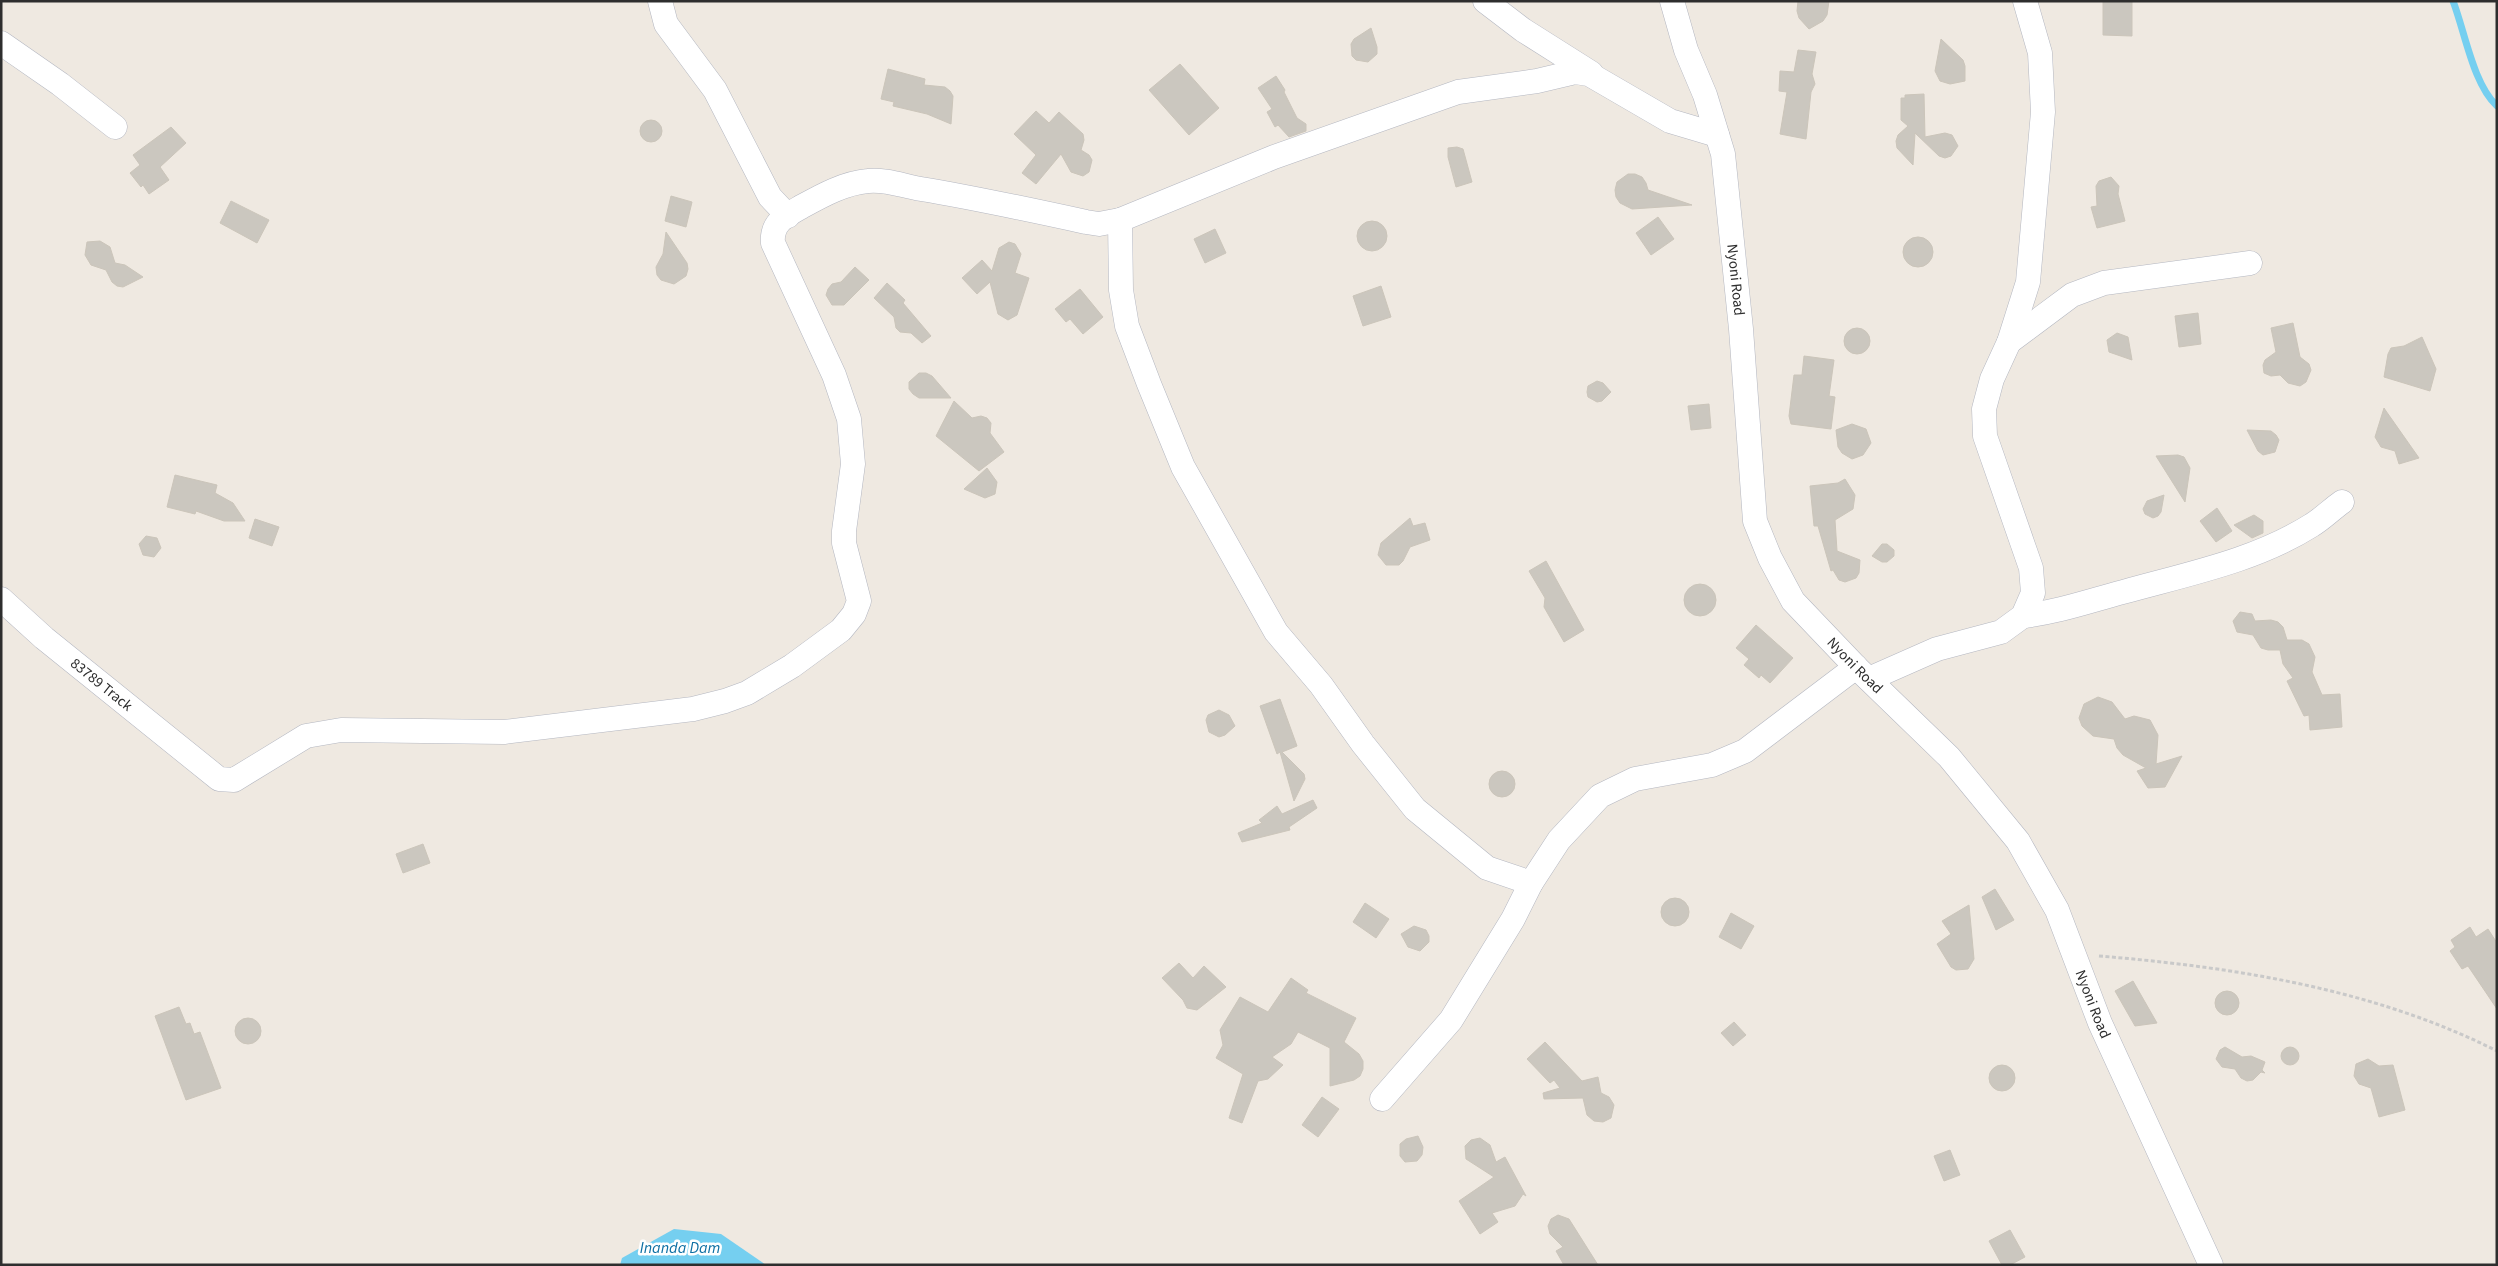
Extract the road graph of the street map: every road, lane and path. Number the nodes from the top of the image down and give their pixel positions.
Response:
1 (660, 1) edge
2 (1485, 1) edge
3 (1672, 1) edge
4 (2025, 1) edge
5 (1, 44) edge
6 (1617, 89) junction
7 (115, 127) dead end
8 (1717, 135) junction
9 (788, 216) junction
10 (1120, 220) junction
11 (2250, 263) dead end
12 (2009, 342) junction
13 (2342, 502) dead end
14 (1, 599) edge
15 (2023, 616) junction
16 (1863, 673) junction
17 (1531, 883) junction
18 (2074, 953) junction
19 (2497, 1051) edge
20 (1382, 1100) dead end
21 (2211, 1265) edge

1 - 9 street
2 - 6 street
3 - 8 street, Nyoni Road
4 - 12 street
5 - 7 street
6 - 8 street
6 - 10 street
8 - 16 street, Nyoni Road
9 - 10 street
9 - 14 street, 83789 Track
10 - 17 street
11 - 12 street
12 - 15 street
13 - 15 street
15 - 16 street
16 - 17 street
16 - 18 street, Nyoni Road
17 - 20 street
18 - 19 path
18 - 21 street, Nyoni Road

